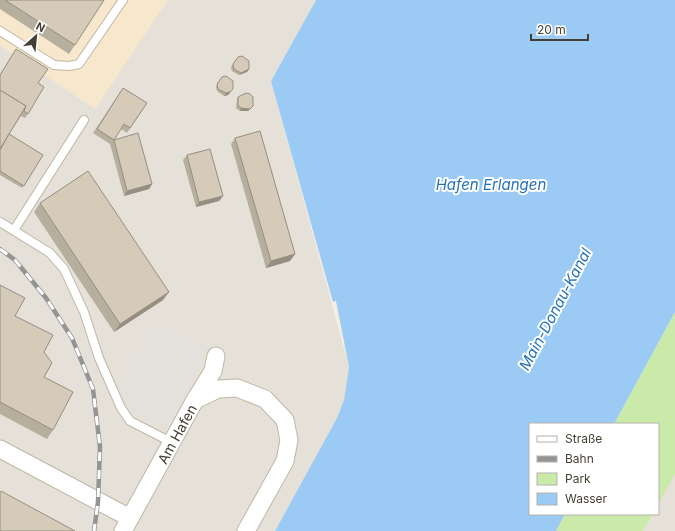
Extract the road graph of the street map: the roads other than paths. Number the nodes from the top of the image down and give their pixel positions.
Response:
1 (123, 0) edge
2 (0, 31) edge
3 (84, 120) dead end
4 (0, 222) edge
5 (14, 230) junction
6 (216, 356) dead end
7 (195, 400) junction
8 (171, 442) junction
9 (0, 449) edge
10 (127, 525) edge
11 (246, 531) edge

1 - 2 lane
3 - 5 lane
4 - 5 lane
5 - 8 lane
6 - 7 street
7 - 8 street, Am Hafen
7 - 11 street, Am Hafen
8 - 10 street, Am Hafen
9 - 10 street, Am Hafen

